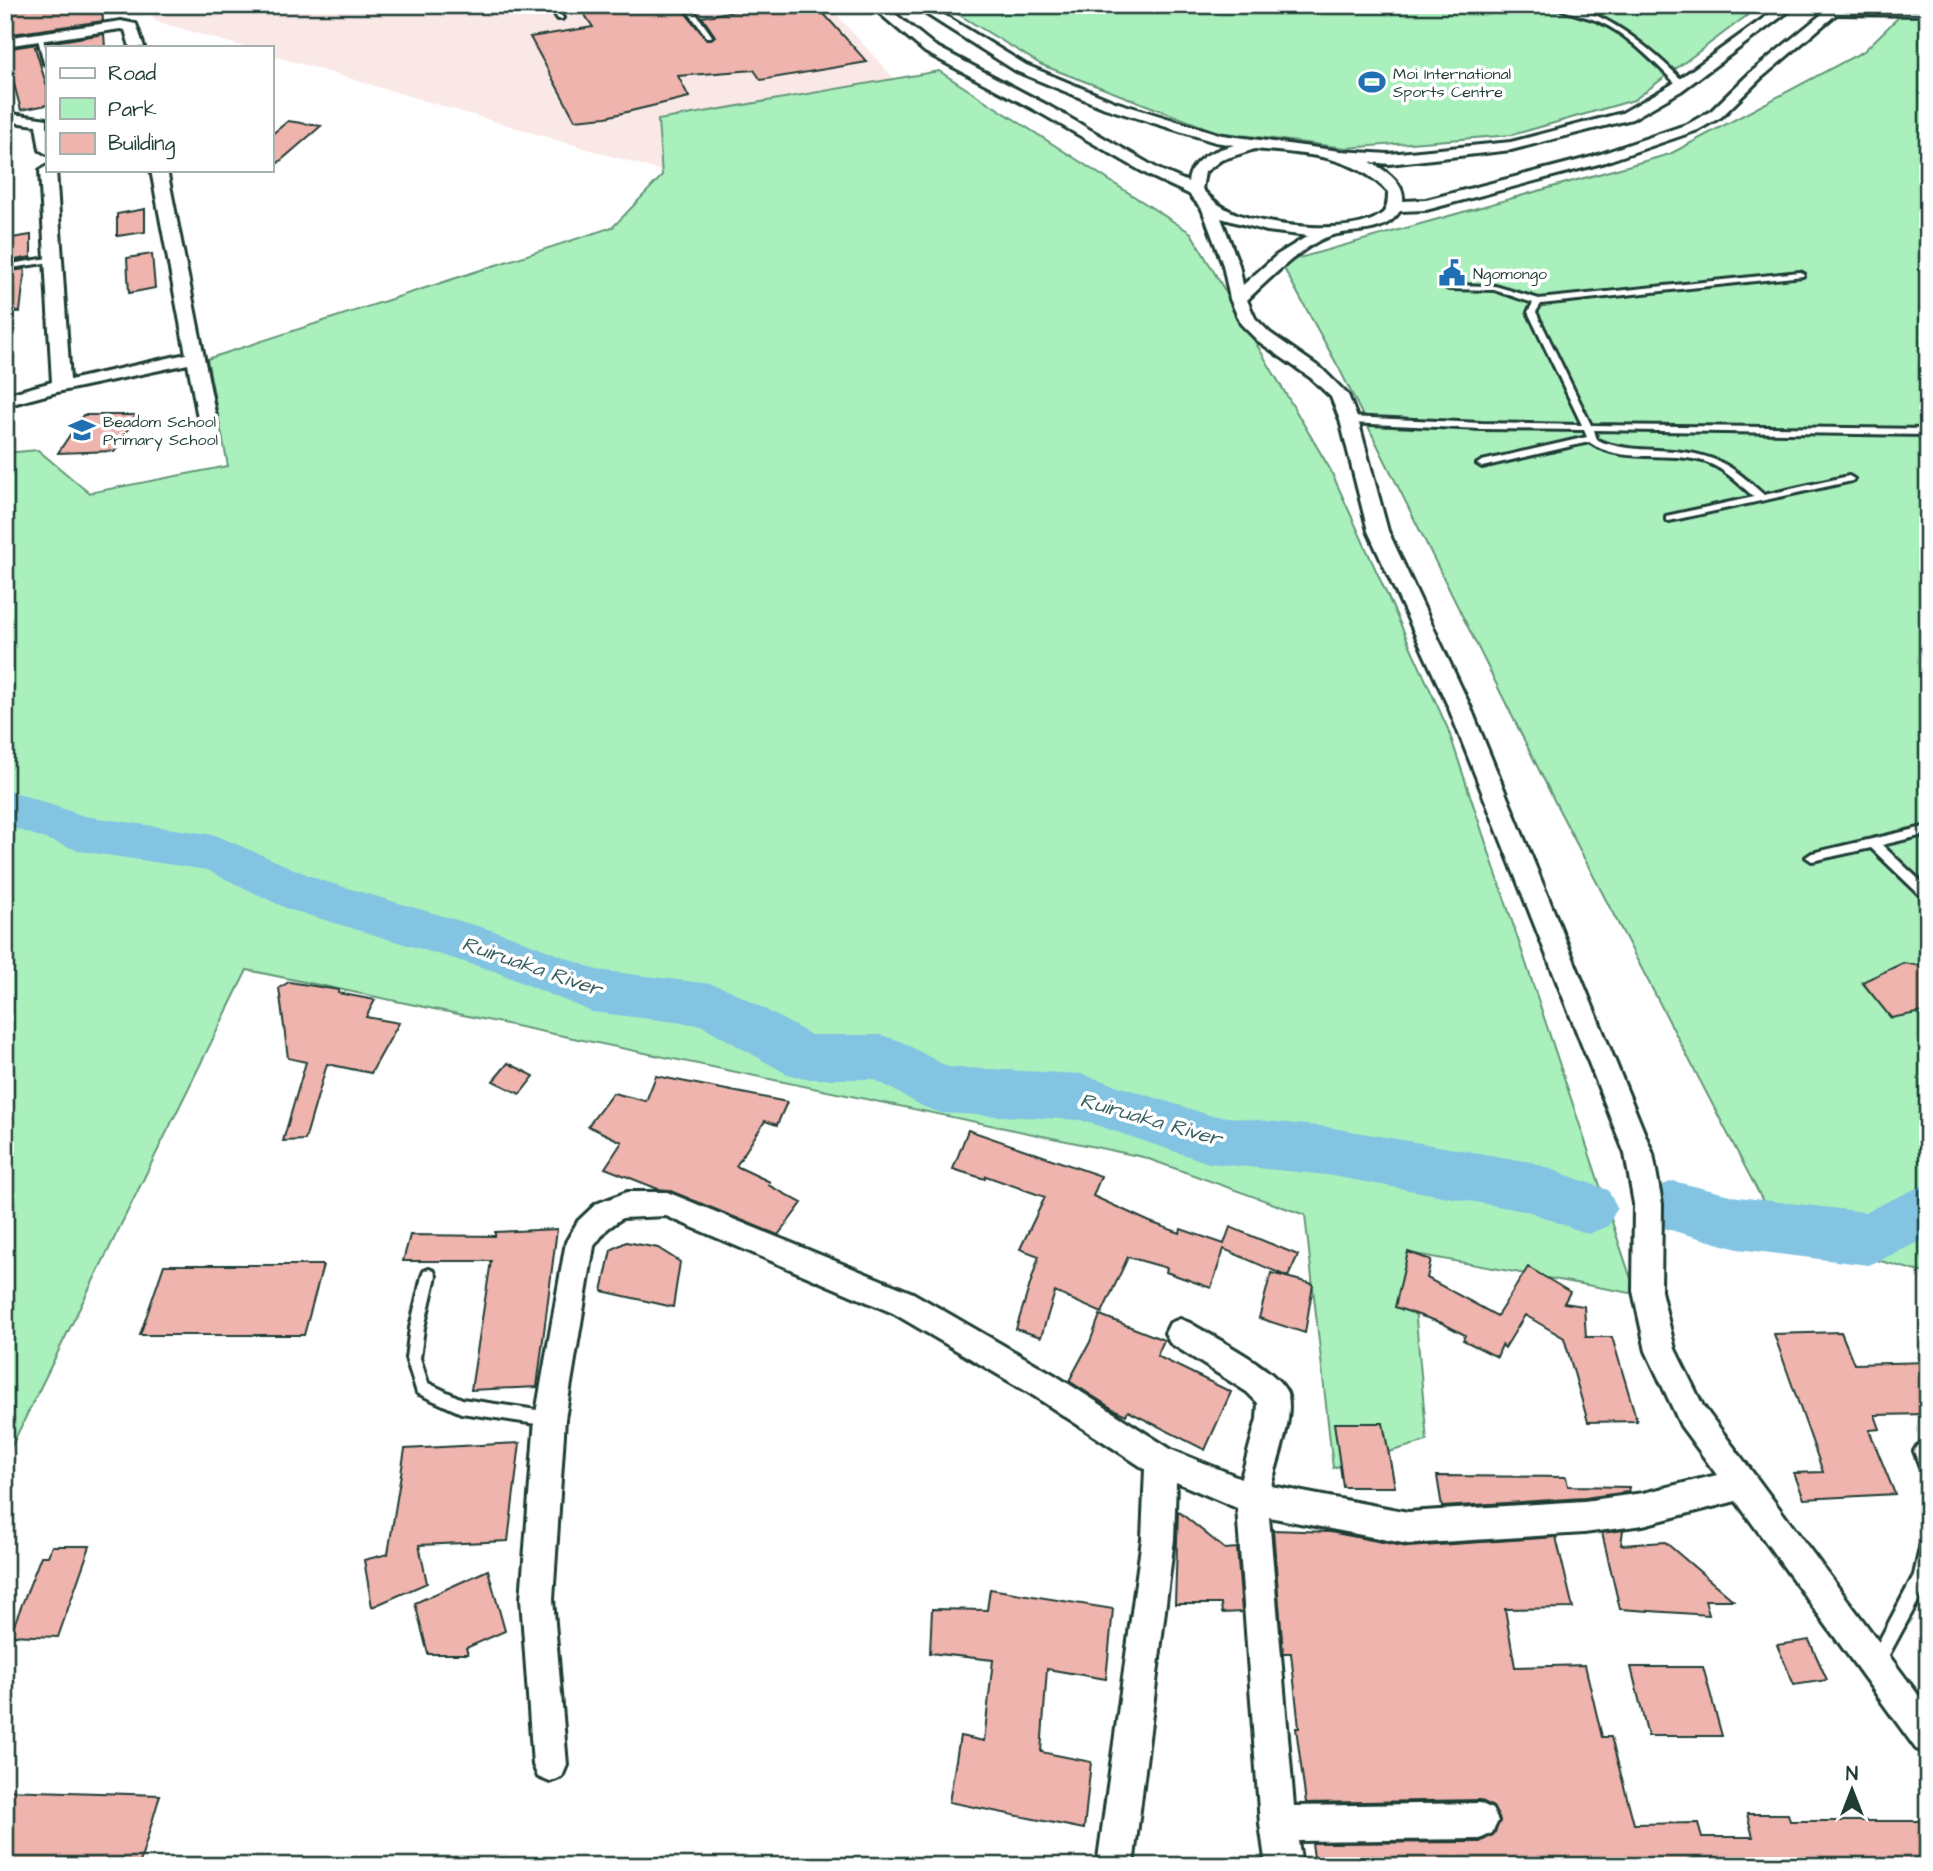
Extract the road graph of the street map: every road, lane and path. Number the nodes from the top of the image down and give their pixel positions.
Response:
1 (551, 5) edge
2 (686, 5) edge
3 (876, 5) edge
4 (919, 5) edge
5 (1555, 5) edge
6 (1590, 5) edge
7 (1791, 5) edge
8 (1836, 9) edge
9 (1573, 11) junction
10 (1928, 13) edge
11 (560, 18) dead end
12 (39, 36) junction
13 (709, 36) dead end
14 (5, 42) edge
15 (137, 46) edge
16 (46, 60) edge
17 (1682, 84) junction
18 (5, 117) edge
19 (46, 143) edge
20 (1255, 144) junction
21 (1343, 155) junction
22 (48, 172) edge
23 (159, 172) edge
24 (1195, 191) junction
25 (1209, 206) junction
26 (1395, 206) junction
27 (1325, 232) junction
28 (54, 259) junction
29 (5, 267) edge
30 (1800, 274) dead end
31 (1449, 287) dead end
32 (1238, 299) junction
33 (1538, 302) junction
34 (194, 357) junction
35 (60, 387) junction
36 (5, 401) edge
37 (207, 418) dead end
38 (1349, 420) junction
39 (1588, 427) junction
40 (1928, 432) edge
41 (1591, 439) junction
42 (1482, 464) dead end
43 (1849, 479) dead end
44 (1762, 498) junction
45 (1669, 518) dead end
46 (1928, 830) edge
47 (1873, 843) junction
48 (1812, 857) dead end
49 (1928, 896) edge
50 (429, 1276) dead end
51 (1180, 1333) dead end
52 (550, 1419) junction
53 (1922, 1451) dead end
54 (1161, 1461) junction
55 (1928, 1469) edge
56 (1743, 1484) junction
57 (1252, 1498) junction
58 (1928, 1545) edge
59 (1875, 1664) junction
60 (1928, 1737) edge
61 (550, 1765) dead end
62 (1480, 1821) dead end
63 (1278, 1824) junction
64 (1115, 1866) edge
65 (1284, 1866) edge

1 - 11 lane
2 - 13 lane
3 - 24 street
4 - 20 street
5 - 9 lane
6 - 9 lane
7 - 17 street
8 - 10 lane
8 - 26 street
9 - 17 lane
12 - 14 street
12 - 15 street
12 - 16 lane
17 - 21 street
18 - 19 street
20 - 21 street
20 - 24 street
21 - 26 street
22 - 28 street
23 - 34 street
24 - 25 street
25 - 27 street
25 - 32 street
26 - 27 street
27 - 32 street
28 - 29 lane
28 - 35 street
30 - 33 lane
31 - 33 lane
32 - 38 street
33 - 39 lane
34 - 35 street
34 - 37 street
35 - 36 street
38 - 39 lane
38 - 56 street
39 - 40 lane
39 - 41 lane
41 - 42 lane
41 - 44 lane
43 - 44 lane
44 - 45 lane
46 - 47 lane
47 - 48 lane
47 - 49 lane
50 - 52 lane
51 - 57 street
52 - 54 street
52 - 61 street
53 - 55 lane
54 - 57 street
54 - 64 street
56 - 57 street
56 - 59 street
57 - 63 street
58 - 59 lane
59 - 60 street
62 - 63 street
63 - 65 street

